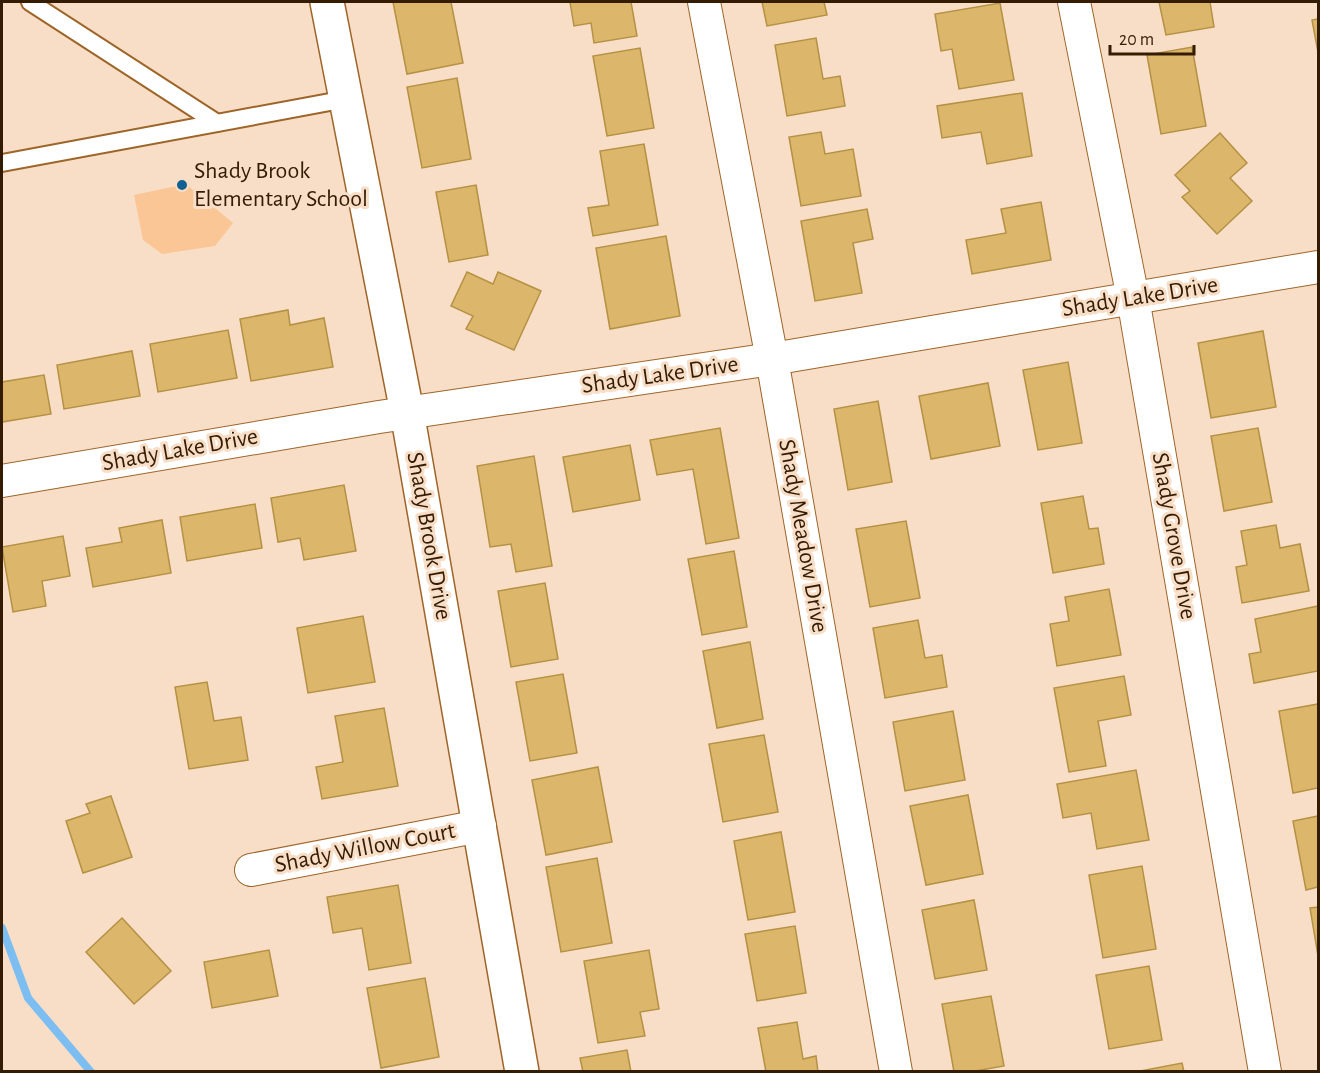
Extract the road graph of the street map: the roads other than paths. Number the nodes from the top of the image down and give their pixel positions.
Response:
1 (30, 2) edge
2 (327, 2) edge
3 (704, 2) edge
4 (1074, 2) edge
5 (346, 99) junction
6 (217, 123) junction
7 (2, 163) edge
8 (1318, 267) edge
9 (1133, 298) junction
10 (772, 359) junction
11 (407, 412) junction
12 (2, 481) edge
13 (480, 826) junction
14 (251, 870) dead end
15 (522, 1071) edge
16 (896, 1071) edge
17 (1265, 1071) edge

1 - 6 lane
2 - 5 street, Shady Brook Drive
3 - 10 street, Shady Meadow Drive
4 - 9 street, Shady Grove Drive
5 - 6 lane
5 - 11 street, Shady Brook Drive
6 - 7 lane
8 - 9 street, Shady Lake Drive
9 - 10 street, Shady Lake Drive
9 - 17 street, Shady Grove Drive
10 - 11 street, Shady Lake Drive
10 - 16 street, Shady Meadow Drive
11 - 12 street, Shady Lake Drive
11 - 13 street, Shady Brook Drive
13 - 14 street, Shady Willow Court
13 - 15 street, Shady Brook Drive

